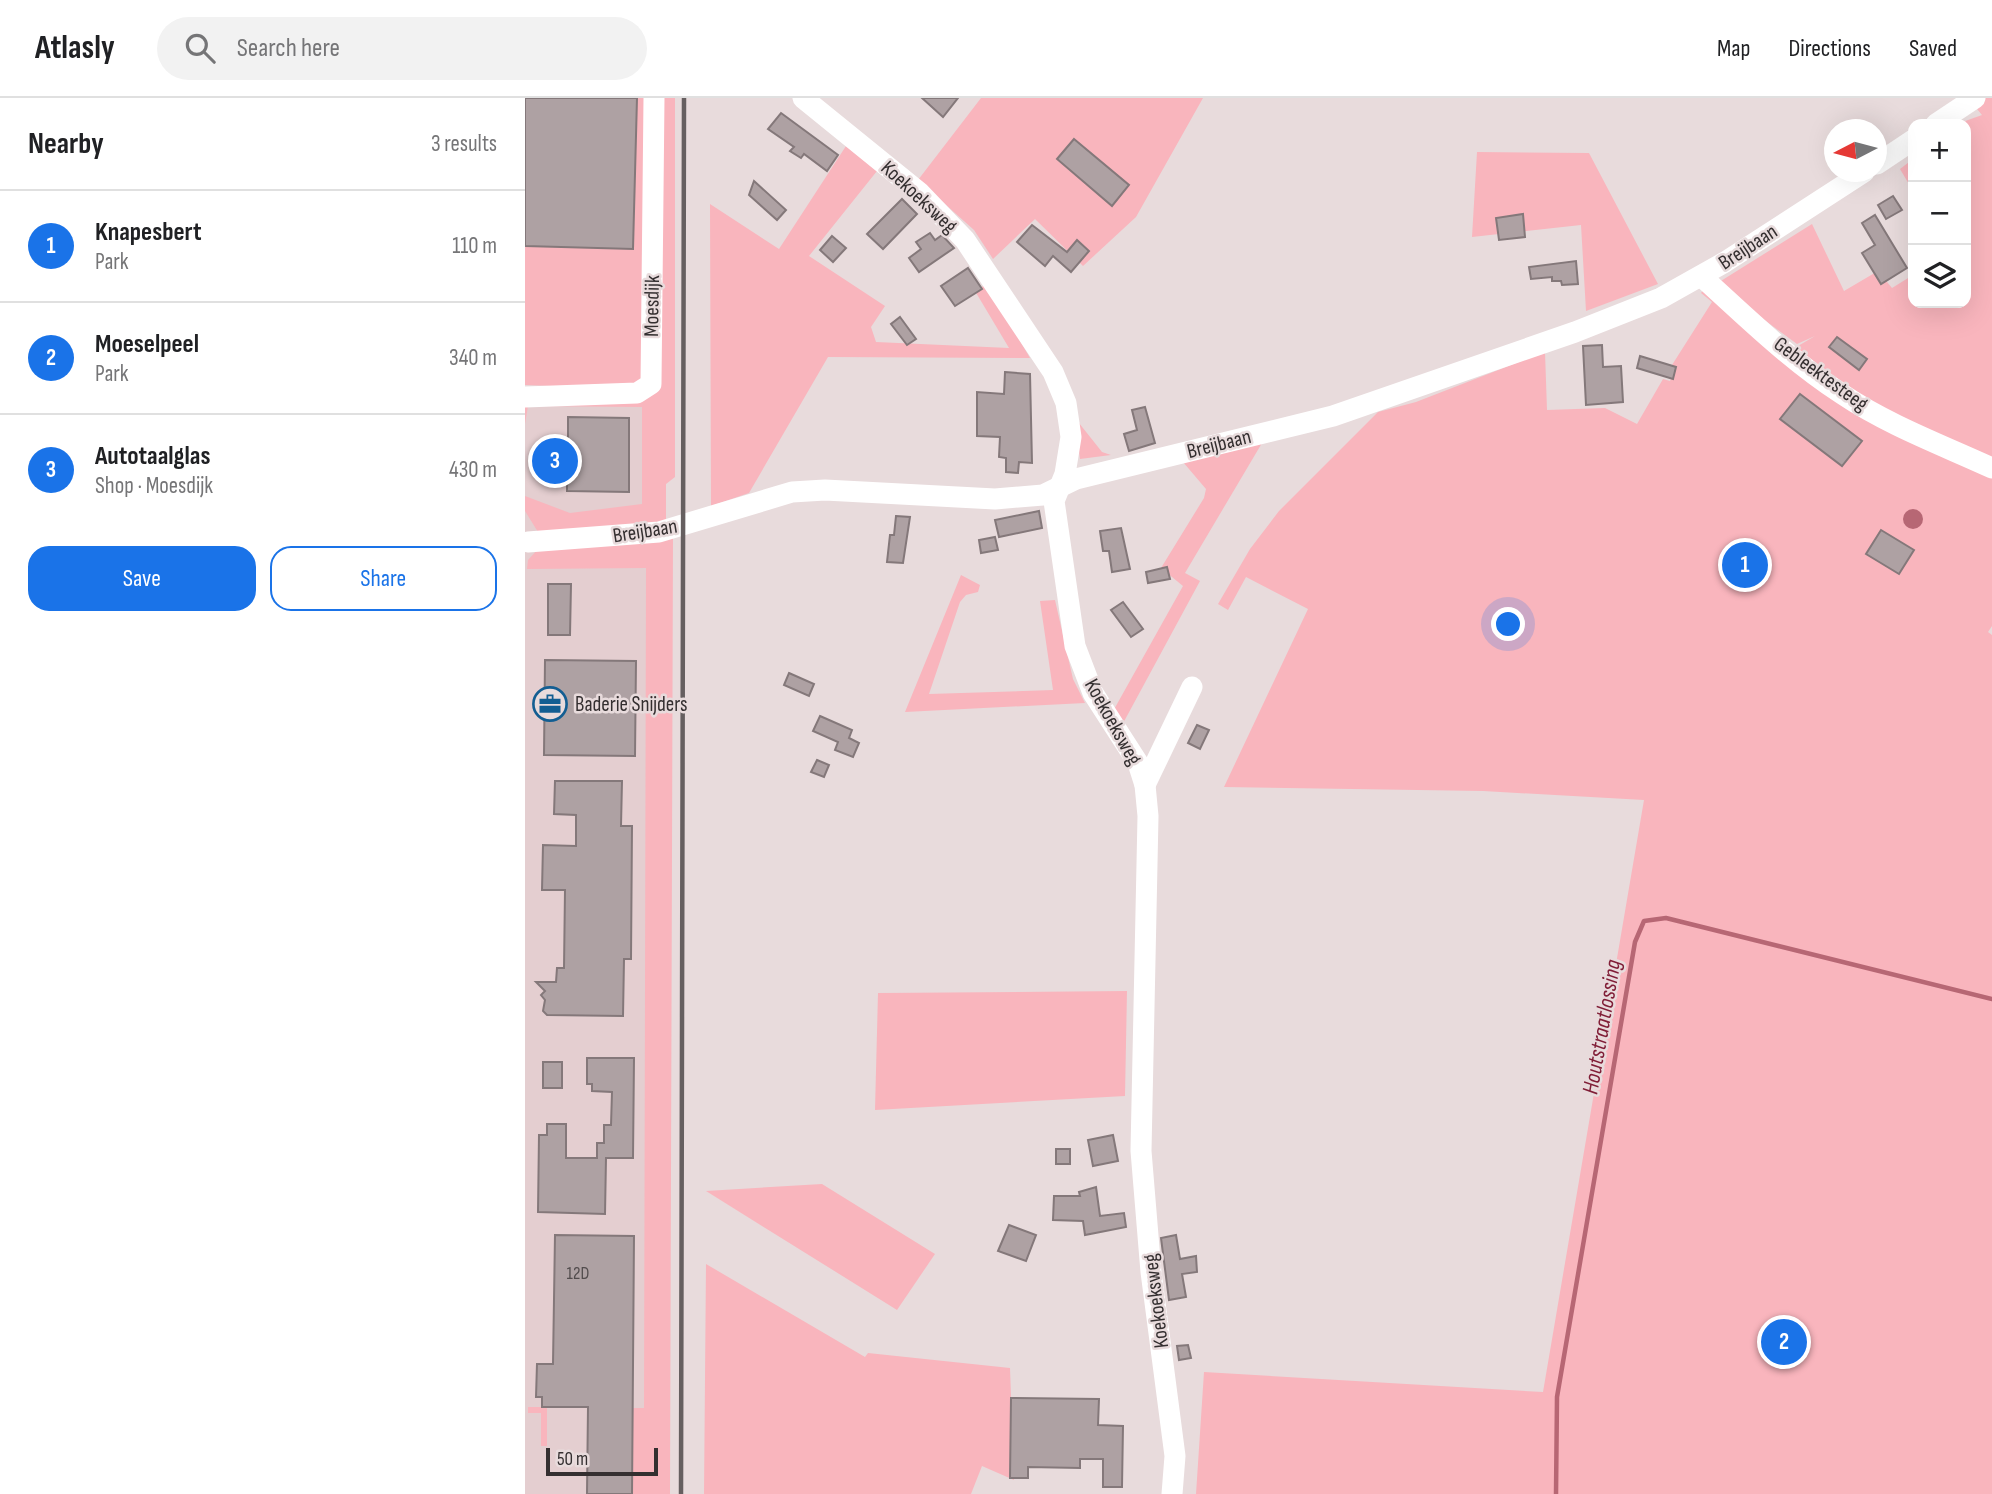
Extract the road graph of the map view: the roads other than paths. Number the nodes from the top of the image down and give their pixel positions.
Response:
1 (655, 98) edge
2 (803, 98) edge
3 (1975, 98) edge
4 (1985, 98) edge
5 (1992, 107) edge
6 (1944, 119) edge
7 (1908, 143) edge
8 (1887, 157) edge
9 (1848, 182) edge
10 (1701, 276) junction
11 (525, 397) edge
12 (1992, 468) edge
13 (1059, 488) junction
14 (526, 541) edge
15 (1192, 687) dead end
16 (1145, 785) junction
17 (1172, 1494) edge

1 - 11 street, Moesdijk
2 - 13 street, Koekoeksweg
3 - 6 street
4 - 5 street
7 - 8 street
9 - 10 street, Breijbaan
10 - 12 street, Gebleektesteeg
10 - 13 street, Breijbaan
13 - 14 street, Breijbaan
13 - 16 street, Koekoeksweg
15 - 16 street
16 - 17 street, Koekoeksweg

